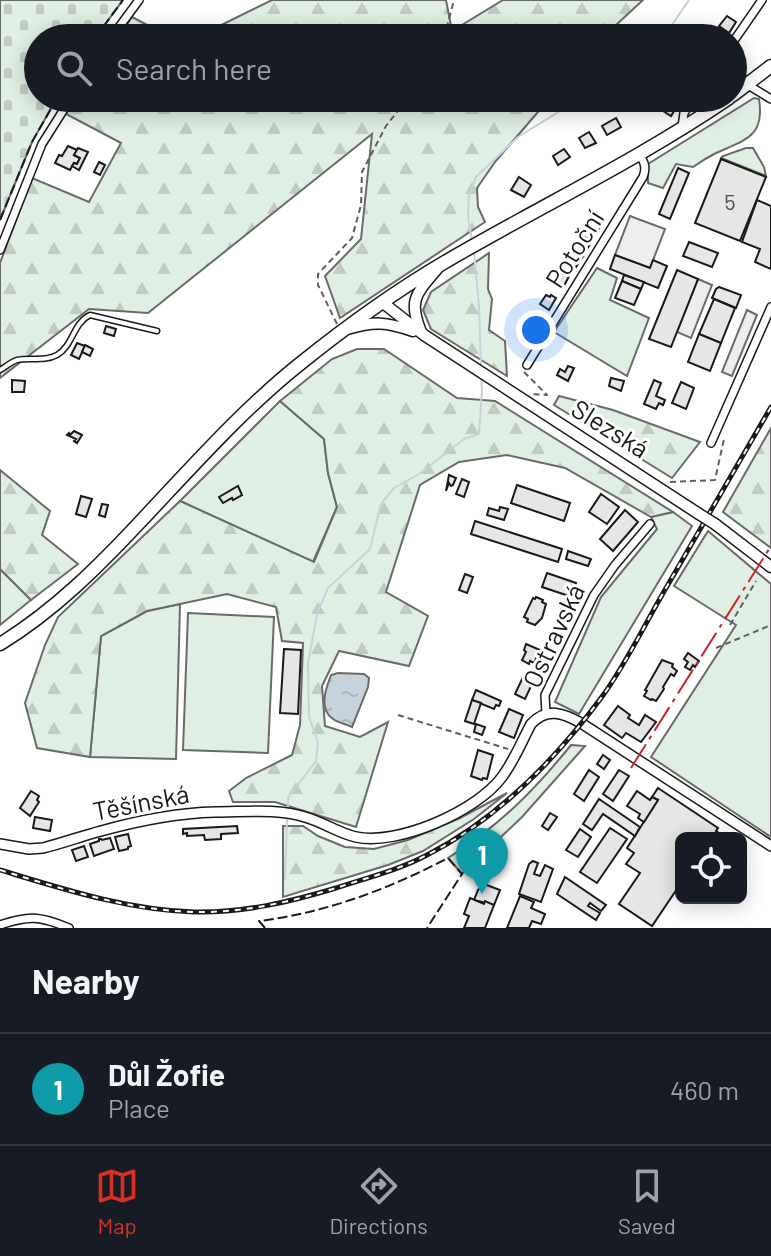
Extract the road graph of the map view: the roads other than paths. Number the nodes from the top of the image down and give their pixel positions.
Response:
1 (139, 0) edge
2 (762, 0) edge
3 (121, 24) edge
4 (745, 24) edge
5 (771, 66) edge
6 (748, 85) joint
7 (771, 99) edge
8 (62, 112) edge
9 (685, 112) edge
10 (706, 112) edge
11 (682, 127) junction
12 (639, 153) junction
13 (0, 250) edge
14 (443, 263) junction
15 (382, 302) junction
16 (771, 307) edge
17 (157, 331) dead end
18 (342, 331) junction
19 (422, 334) junction
20 (527, 365) road end
21 (0, 370) edge
22 (711, 443) dead end
23 (650, 524) dead end
24 (771, 567) edge
25 (0, 644) edge
26 (546, 714) junction
27 (293, 813) joint
28 (0, 844) edge
29 (771, 846) edge
30 (0, 925) edge
31 (69, 928) edge

1 - 3 street
2 - 4 street
5 - 6 main road
6 - 7 street
8 - 13 street
9 - 11 street
10 - 11 main road
11 - 12 main road
12 - 14 main road
12 - 20 street, Potoční
14 - 15 main road
14 - 19 main road
15 - 18 main road
15 - 19 main road, Slezská
16 - 22 street
17 - 21 lane
18 - 19 main road
18 - 25 main road
19 - 24 main road, Slezská, bridge
23 - 26 street, Ostravská
26 - 27 street, Ostravská
26 - 29 street
27 - 28 street, Těšínská
30 - 31 street

